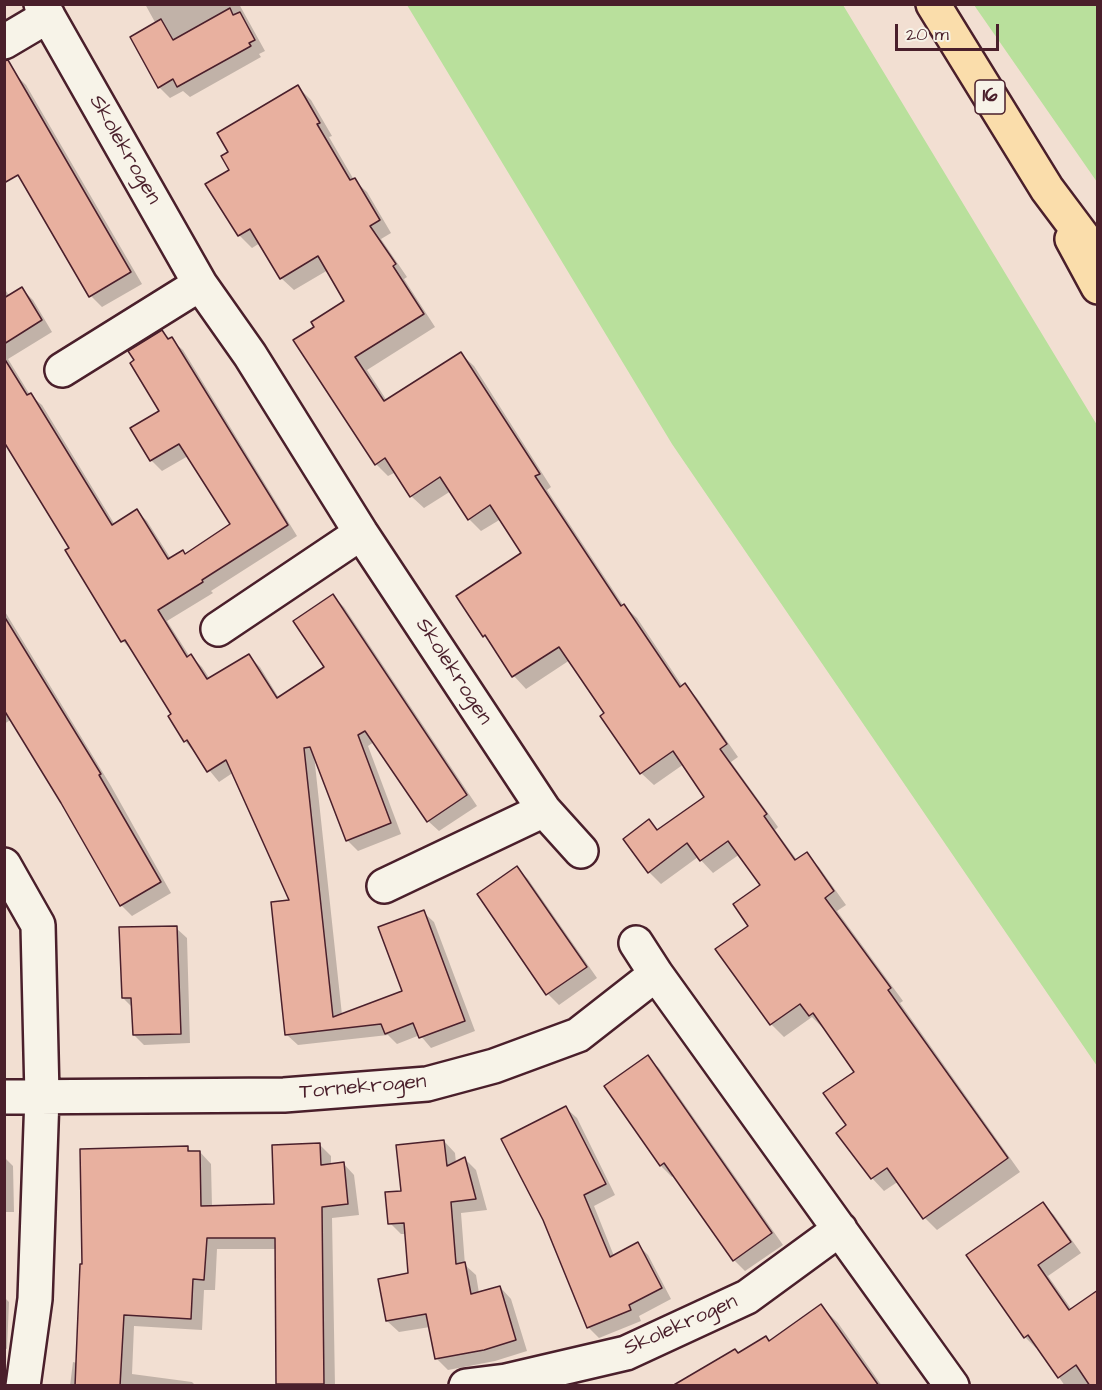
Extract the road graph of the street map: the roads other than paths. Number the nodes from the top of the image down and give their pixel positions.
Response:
1 (933, 4) edge
2 (45, 10) edge
3 (4, 42) edge
4 (1047, 189) junction
5 (1098, 257) edge
6 (200, 284) junction
7 (1098, 287) edge
8 (62, 370) dead end
9 (361, 533) junction
10 (218, 629) dead end
11 (544, 810) junction
12 (580, 851) dead end
13 (4, 865) edge
14 (384, 886) dead end
15 (636, 943) dead end
16 (656, 974) junction
17 (42, 1096) junction
18 (4, 1097) edge
19 (840, 1229) junction
20 (23, 1386) edge
21 (466, 1386) edge
22 (952, 1386) edge

1 - 4 highway, 16
2 - 3 street, Skolekrogen
2 - 6 street, Skolekrogen
4 - 5 highway, 16
4 - 7 highway
6 - 8 street
6 - 9 street, Skolekrogen
9 - 10 street
9 - 11 street, Skolekrogen
11 - 12 street, Skolekrogen
11 - 14 street
13 - 17 street
15 - 16 street
16 - 17 street, Tornekrogen
16 - 19 street
17 - 18 street, Tornekrogen
17 - 20 street
19 - 21 street, Skolekrogen
19 - 22 street

